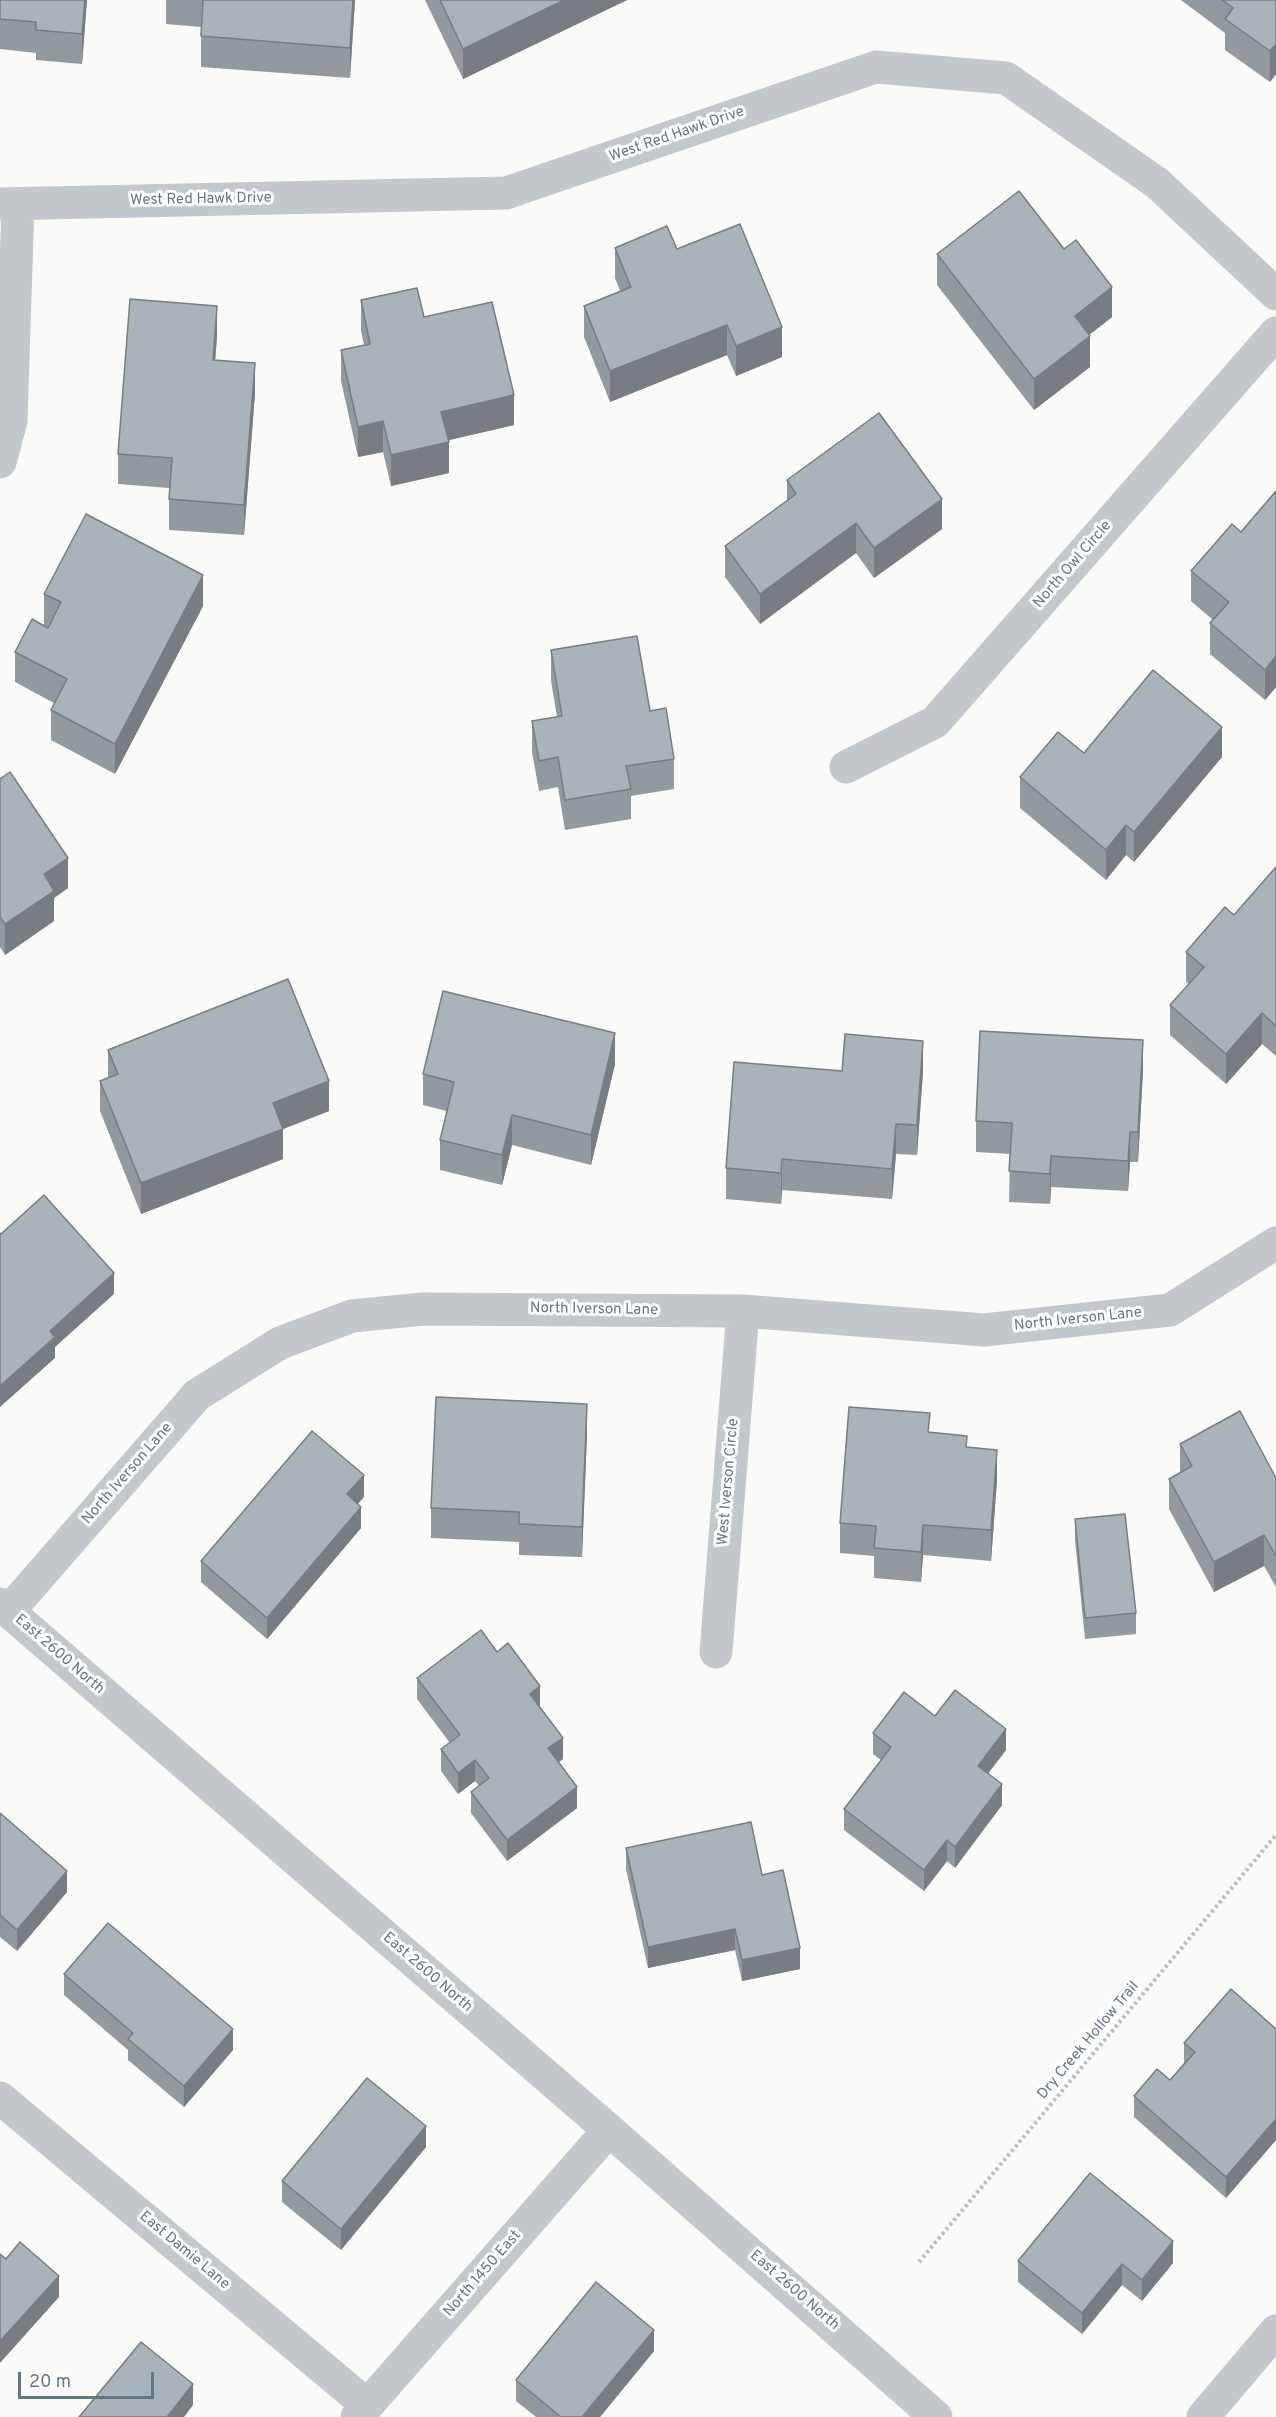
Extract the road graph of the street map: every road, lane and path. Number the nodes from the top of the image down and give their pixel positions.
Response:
1 (9, 204) edge
2 (1276, 294) edge
3 (1276, 333) edge
4 (0, 462) edge
5 (846, 767) dead end
6 (1276, 1243) edge
7 (743, 1311) junction
8 (4, 1607) edge
9 (716, 1652) dead end
10 (1276, 1835) edge
11 (0, 2098) edge
12 (609, 2130) junction
13 (919, 2262) dead end
14 (1276, 2331) edge
15 (362, 2411) edge
16 (936, 2417) edge
17 (1203, 2417) edge

1 - 2 street, West Red Hawk Drive
1 - 4 street
3 - 5 street, North Owl Circle
6 - 7 street, North Iverson Lane
7 - 8 street, North Iverson Lane
7 - 9 street, West Iverson Circle
8 - 12 street, East 2600 North
10 - 13 path, Dry Creek Hollow Trail
11 - 15 street, East Damie Lane
12 - 15 street, North 1450 East
12 - 16 street, East 2600 North
14 - 17 street

